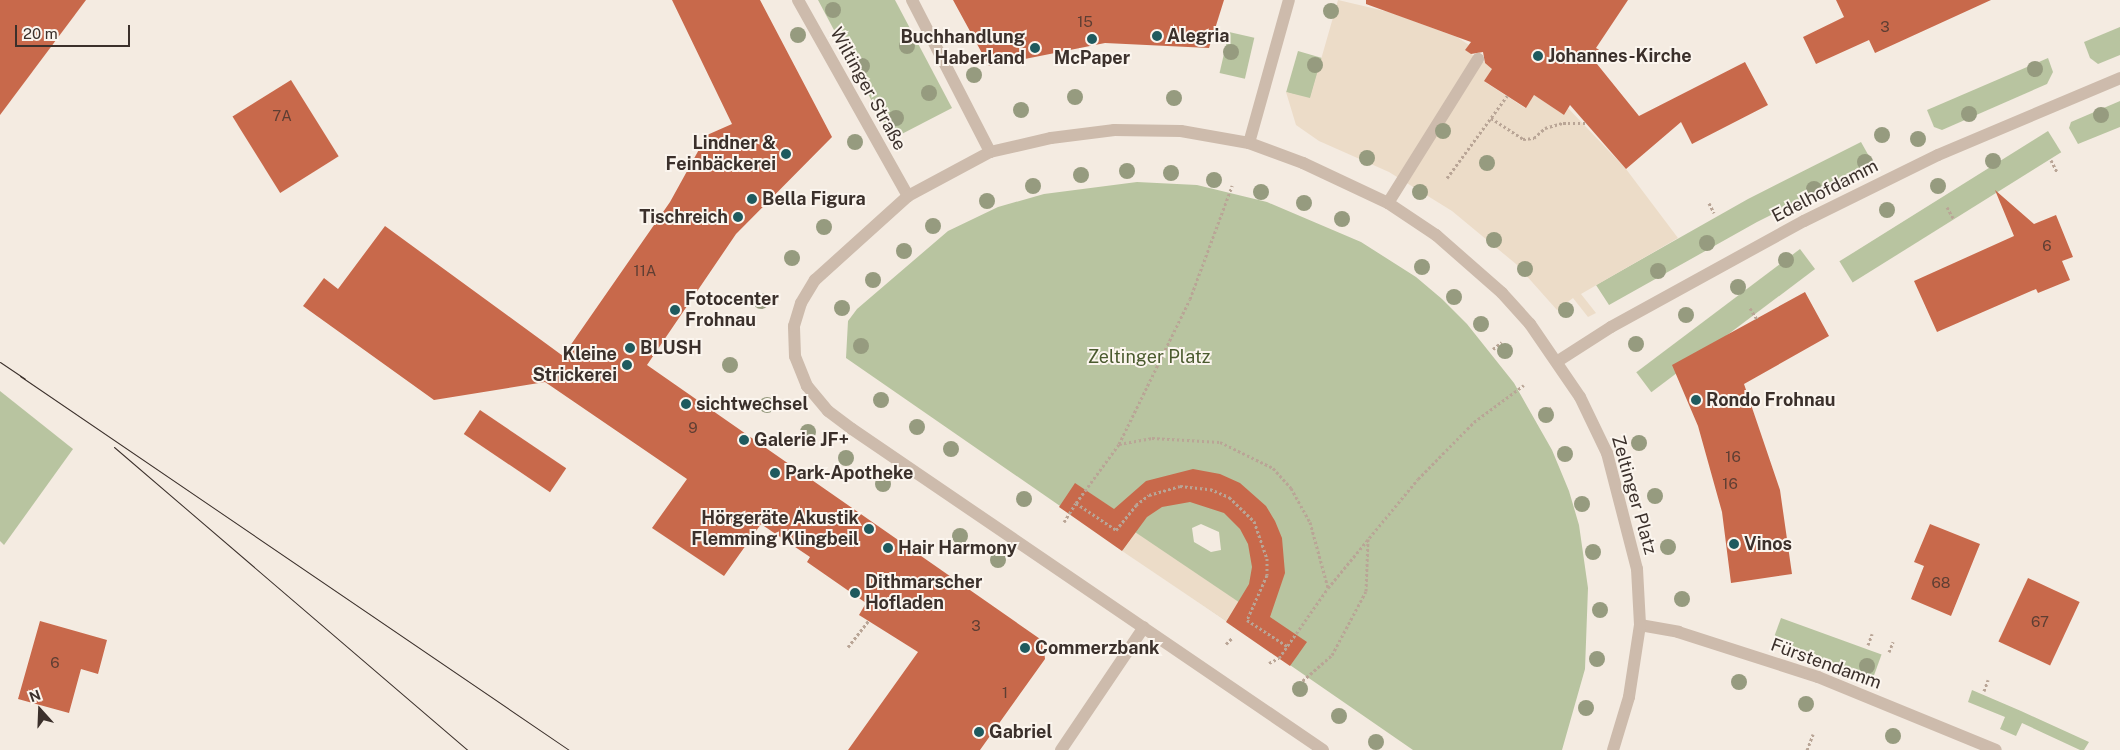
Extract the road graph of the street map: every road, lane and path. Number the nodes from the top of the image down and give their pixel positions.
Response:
1 (798, 0) edge
2 (912, 0) edge
3 (1289, 0) edge
4 (1478, 59) dead end
5 (2120, 78) edge
6 (1507, 96) dead end
7 (1491, 118) junction
8 (1586, 122) dead end
9 (1249, 143) junction
10 (990, 152) junction
11 (2051, 160) dead end
12 (2056, 172) dead end
13 (1447, 178) dead end
14 (1232, 186) dead end
15 (908, 196) junction
16 (1388, 203) junction
17 (1710, 203) dead end
18 (1947, 207) dead end
19 (1714, 213) dead end
20 (1953, 218) dead end
21 (1750, 308) dead end
22 (1757, 319) dead end
23 (1502, 342) dead end
24 (1493, 349) dead end
25 (1558, 361) junction
26 (1524, 385) dead end
27 (1551, 408) dead end
28 (1541, 414) dead end
29 (1119, 444) junction
30 (1076, 503) junction
31 (1064, 522) dead end
32 (1368, 539) junction
33 (1328, 588) junction
34 (868, 621) dead end
35 (1640, 625) junction
36 (1144, 627) junction
37 (1872, 634) dead end
38 (1232, 638) dead end
39 (1893, 642) dead end
40 (1226, 644) dead end
41 (1868, 645) dead end
42 (1287, 646) junction
43 (848, 647) dead end
44 (1889, 652) dead end
45 (1269, 663) dead end
46 (1988, 680) dead end
47 (1298, 684) dead end
48 (1984, 691) dead end
49 (1813, 734) dead end
50 (1061, 750) edge
51 (1323, 750) edge
52 (1613, 750) edge
53 (1807, 750) edge
54 (1996, 750) edge

1 - 15 street, Wiltinger Straße
2 - 10 street
3 - 9 street
4 - 16 street
5 - 25 street, Edelhofdamm
6 - 7 path
7 - 8 path
7 - 13 path
9 - 10 street, Zeltinger Platz
9 - 16 street, Zeltinger Platz
10 - 15 street, Zeltinger Platz
11 - 12 path
14 - 29 path
15 - 36 street, Zeltinger Platz
16 - 25 street, Zeltinger Platz
17 - 19 path
18 - 20 path
21 - 22 path
23 - 24 path
25 - 35 street, Zeltinger Platz
26 - 32 path
27 - 28 path
29 - 30 path
29 - 33 path
30 - 31 path
30 - 42 path
32 - 33 path
32 - 47 path
33 - 42 path
34 - 43 path
35 - 52 street, Zeltinger Platz
35 - 54 street, Fürstendamm
36 - 50 street
36 - 51 street, Zeltinger Platz
37 - 41 path
38 - 40 path
39 - 44 path
42 - 45 path
46 - 48 path
49 - 53 path

